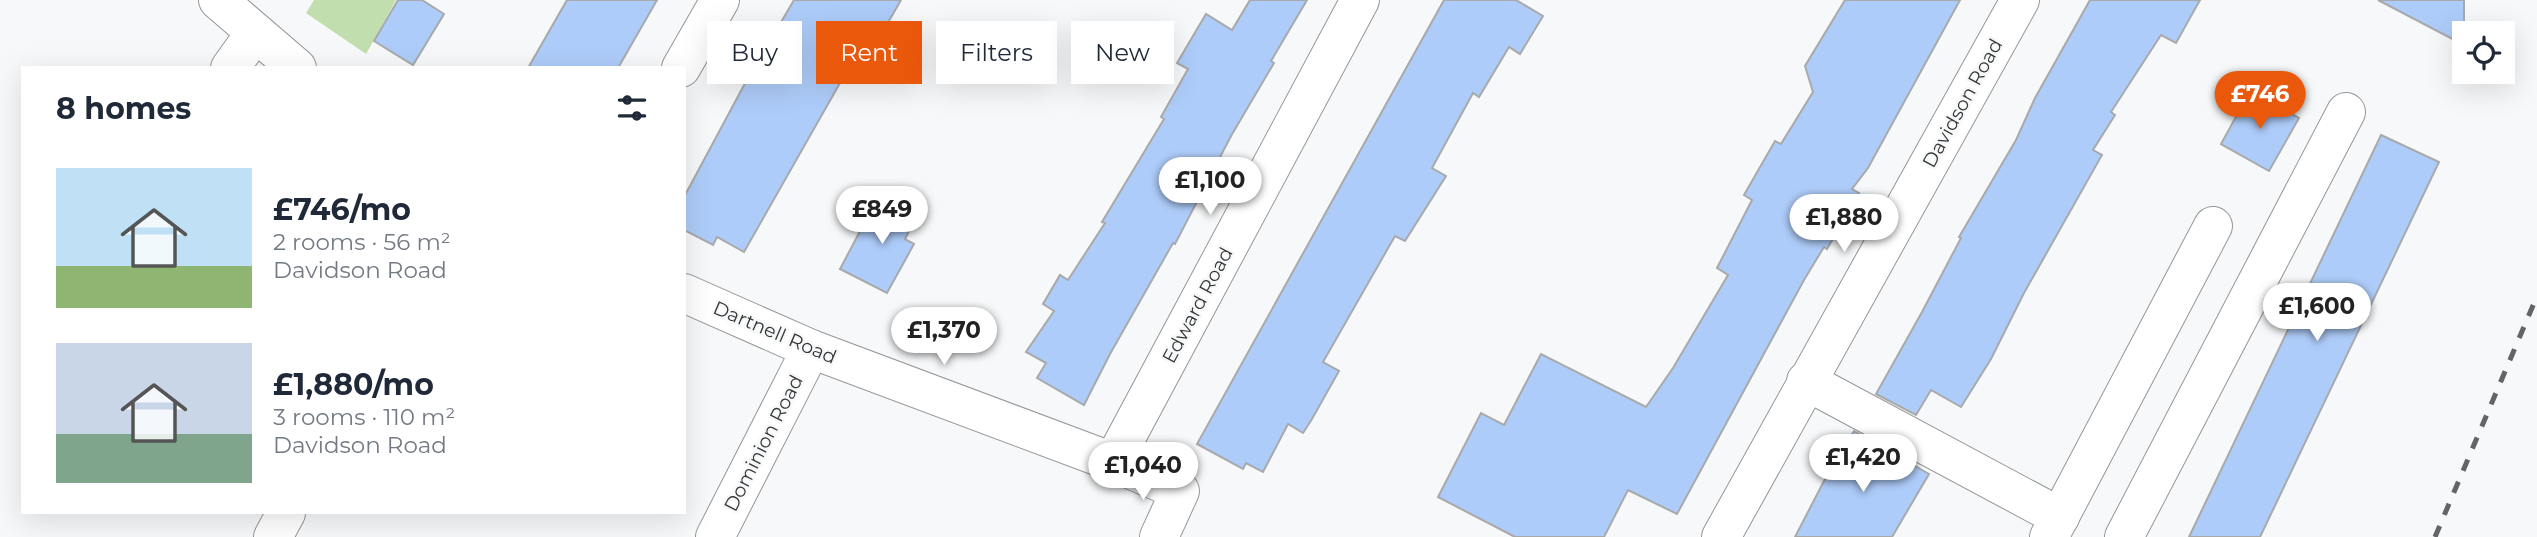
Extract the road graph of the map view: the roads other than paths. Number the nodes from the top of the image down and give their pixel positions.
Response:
1 (218, 0) edge
2 (720, 0) edge
3 (1360, 0) edge
4 (2020, 0) edge
5 (256, 33) junction
6 (231, 66) edge
7 (295, 66) edge
8 (682, 66) edge
9 (2346, 111) dead end
10 (2213, 226) dead end
11 (686, 294) edge
12 (811, 349) junction
13 (1806, 382) junction
14 (1113, 462) junction
15 (285, 514) edge
16 (2055, 527) edge
17 (273, 537) edge
18 (715, 537) edge
19 (1159, 537) edge
20 (1721, 537) edge
21 (2124, 537) edge

1 - 5 street
2 - 8 street
3 - 14 street, Edward Road
4 - 13 street, Davidson Road
5 - 6 street
5 - 7 street
9 - 21 street
10 - 16 street
11 - 12 street, Dartnell Road
12 - 14 street, Dartnell Road
12 - 18 street, Dominion Road
13 - 16 street
13 - 20 street, Davidson Road
14 - 19 street, Dartnell Road
15 - 17 street

